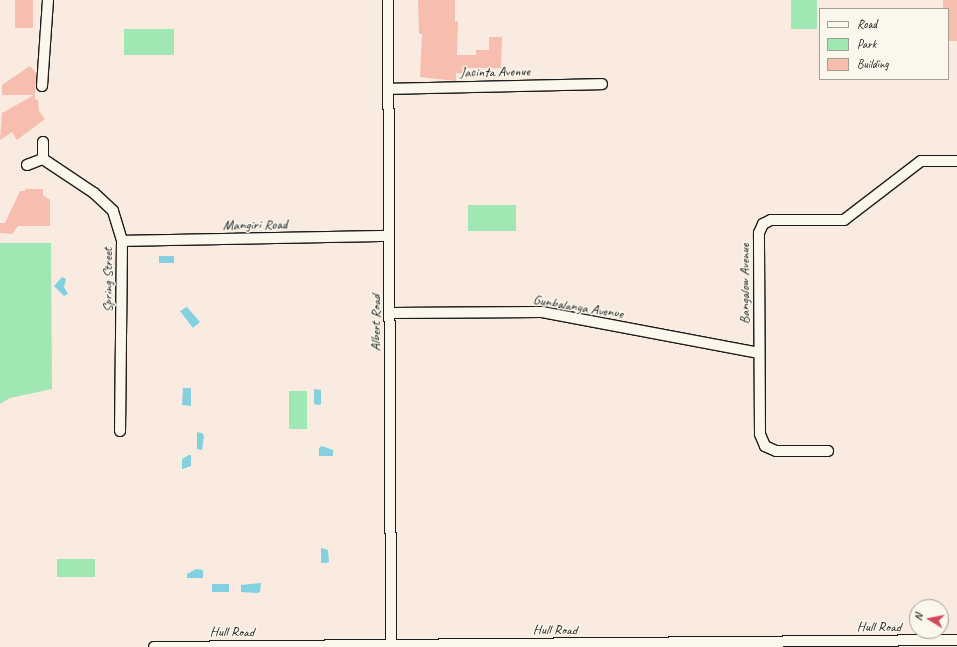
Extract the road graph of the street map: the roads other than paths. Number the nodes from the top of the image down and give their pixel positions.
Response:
1 (48, 0) edge
2 (388, 0) edge
3 (602, 84) dead end
4 (42, 86) dead end
5 (389, 89) junction
6 (43, 142) dead end
7 (43, 159) junction
8 (957, 161) edge
9 (27, 165) dead end
10 (389, 236) junction
11 (122, 241) junction
12 (390, 313) junction
13 (759, 353) junction
14 (120, 431) dead end
15 (828, 451) dead end
16 (957, 640) edge
17 (390, 645) junction
18 (520, 645) edge
19 (154, 647) edge

1 - 4 street
2 - 5 street, Albert Road
3 - 5 street, Jacinta Avenue
5 - 10 street, Albert Road
6 - 7 street
7 - 9 street
7 - 11 street, Spring Street
8 - 13 street, Bangalow Avenue
10 - 11 street, Mangiri Road
10 - 12 street, Albert Road
11 - 14 street, Spring Street
12 - 13 street, Gunbalanya Avenue
12 - 17 street, Albert Road
13 - 15 street, Bangalow Avenue
16 - 18 street, Hull Road
17 - 18 street, Hull Road
17 - 19 street, Hull Road

